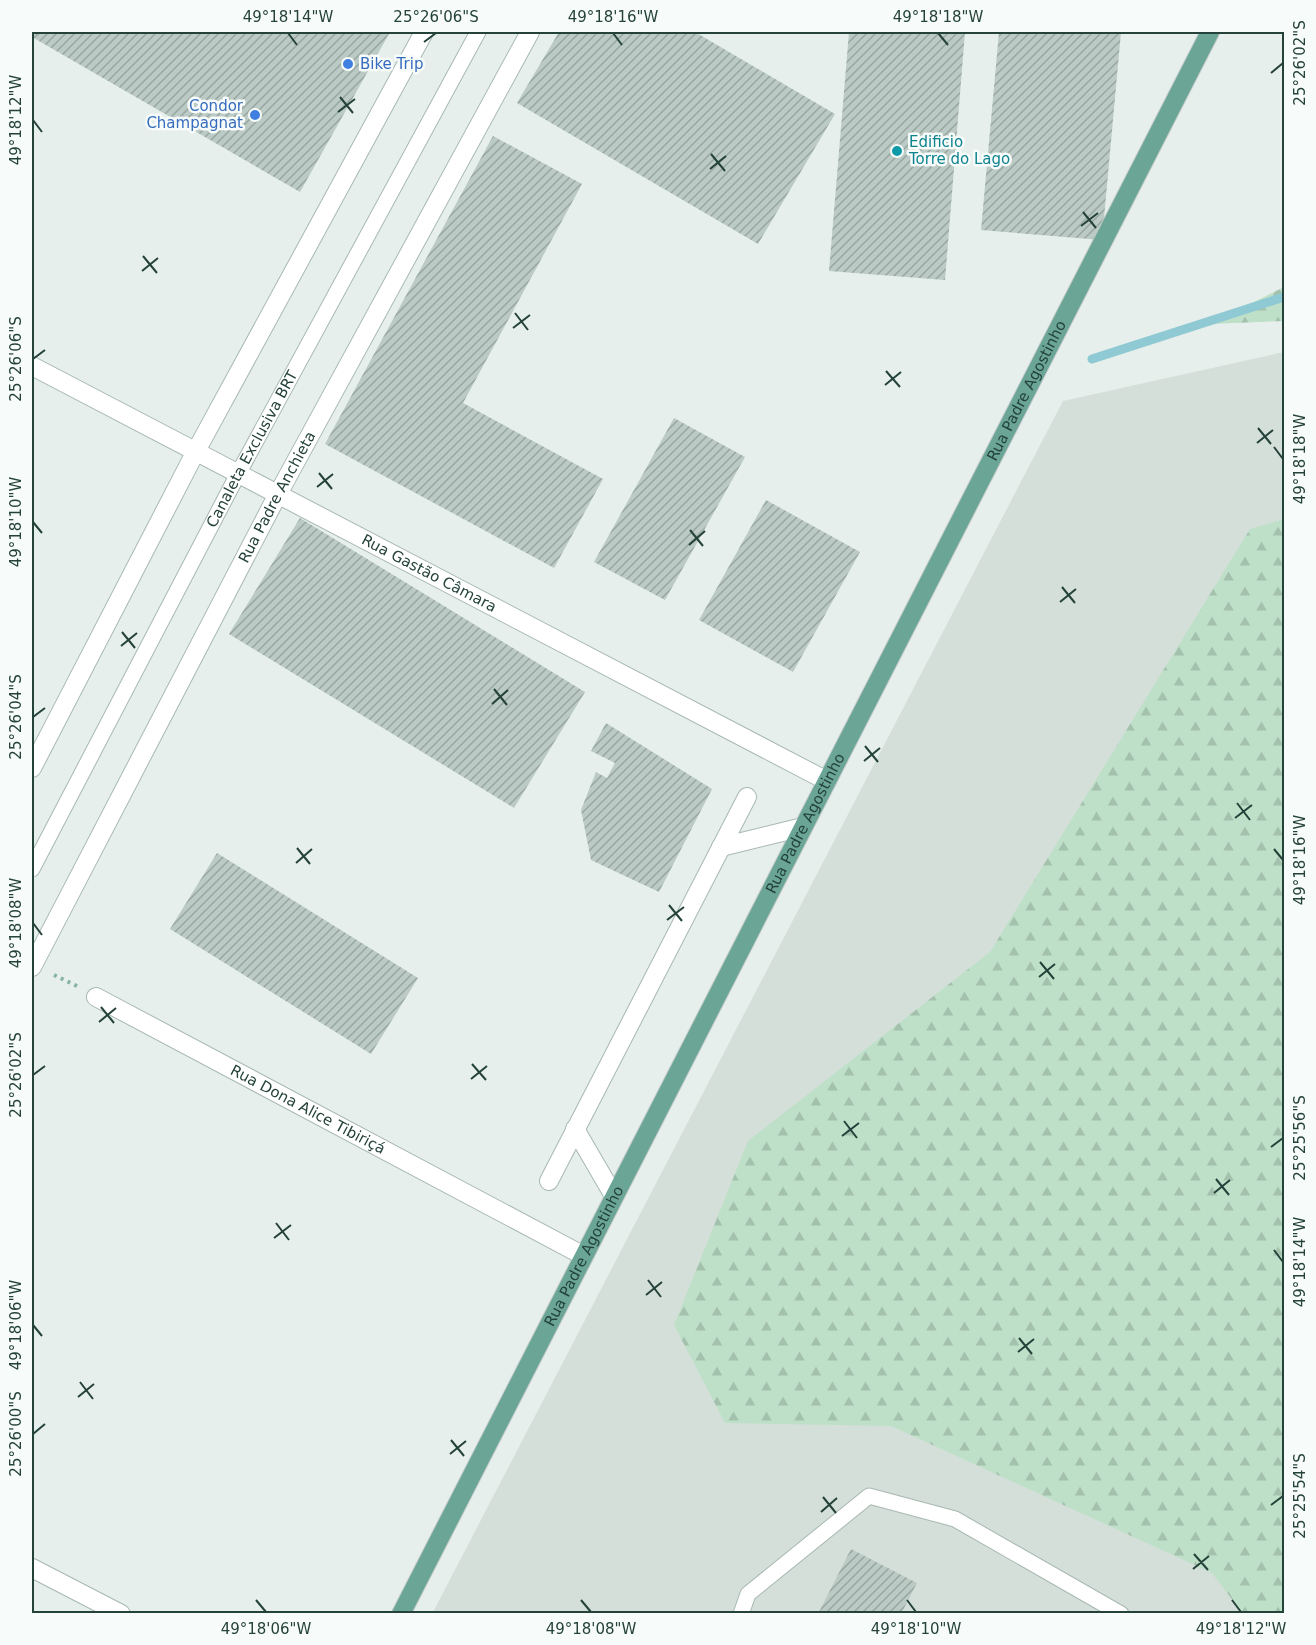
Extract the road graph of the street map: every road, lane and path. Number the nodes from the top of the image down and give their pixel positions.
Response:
1 (424, 32) edge
2 (478, 32) edge
3 (530, 32) edge
4 (1209, 32) edge
5 (32, 366) edge
6 (196, 452) junction
7 (238, 474) junction
8 (278, 494) junction
9 (32, 768) edge
10 (827, 781) junction
11 (747, 797) dead end
12 (803, 827) junction
13 (721, 847) junction
14 (32, 869) edge
15 (32, 965) edge
16 (96, 997) joint
17 (575, 1129) junction
18 (549, 1181) dead end
19 (614, 1196) junction
20 (584, 1256) junction
21 (32, 1568) edge
22 (121, 1614) edge
23 (400, 1614) edge
24 (741, 1614) edge
25 (1121, 1614) edge

1 - 6 street
2 - 7 lane, Canaleta Exclusiva BRT
3 - 8 street, Rua Padre Anchieta
4 - 10 main road, Rua Padre Agostinho
5 - 6 street, Rua Gastão Câmara
6 - 7 street, Rua Gastão Câmara
6 - 9 street
7 - 8 street, Rua Gastão Câmara
7 - 14 lane, Canaleta Exclusiva BRT
8 - 10 street, Rua Gastão Câmara
8 - 15 street, Rua Padre Anchieta
10 - 12 main road, Rua Padre Agostinho
11 - 13 street
12 - 13 street
12 - 19 main road, Rua Padre Agostinho
13 - 17 street
15 - 16 path
16 - 20 street, Rua Dona Alice Tibiriçá
17 - 18 street
17 - 19 street
19 - 20 main road, Rua Padre Agostinho
20 - 23 main road, Rua Padre Agostinho
21 - 22 street
24 - 25 lane

